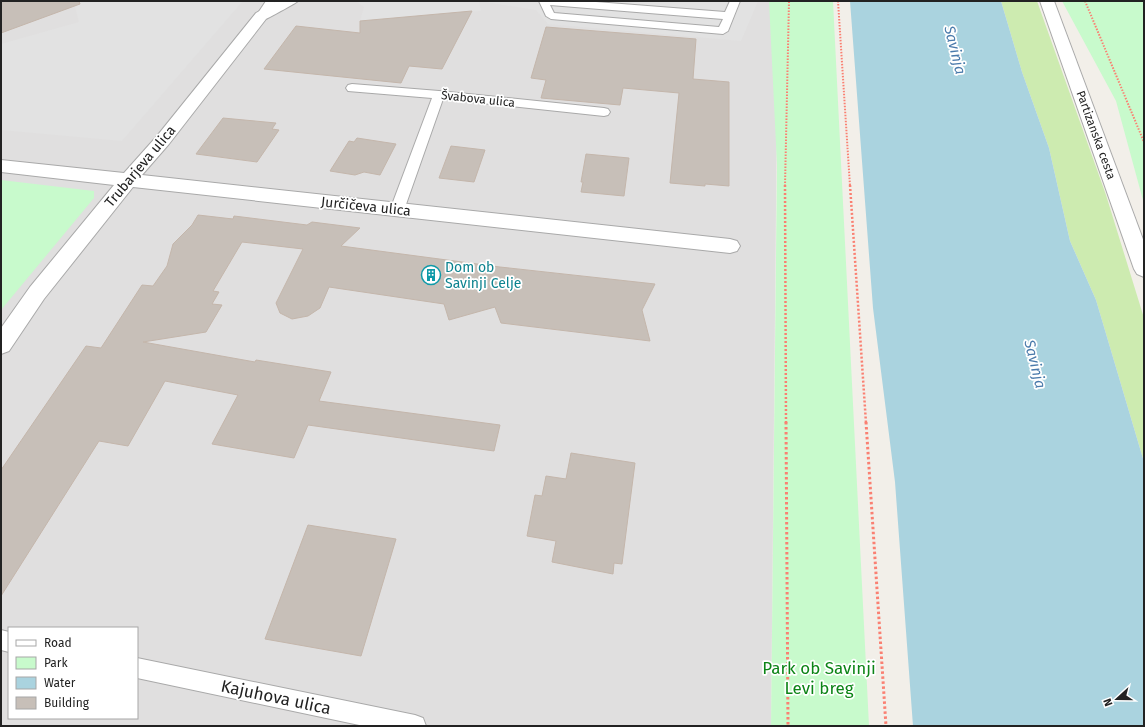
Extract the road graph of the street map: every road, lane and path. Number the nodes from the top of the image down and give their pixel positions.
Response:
1 (271, 1) edge
2 (291, 1) edge
3 (544, 1) edge
4 (735, 1) edge
5 (789, 1) edge
6 (838, 1) edge
7 (1047, 1) edge
8 (1085, 1) edge
9 (261, 16) junction
10 (730, 16) junction
11 (352, 88) dead end
12 (439, 95) junction
13 (604, 112) dead end
14 (1144, 142) edge
15 (1, 166) edge
16 (128, 180) junction
17 (397, 210) junction
18 (730, 246) dead end
19 (1144, 269) edge
20 (1, 345) edge
21 (138, 668) edge
22 (415, 726) edge
23 (788, 726) edge
24 (886, 726) edge

1 - 9 lane
2 - 9 street, Trubarjeva ulica
3 - 10 lane
3 - 10 lane
4 - 10 lane
5 - 23 path
6 - 24 path
7 - 19 street, Partizanska cesta
8 - 14 path
9 - 16 street, Trubarjeva ulica
11 - 12 lane, Švabova ulica
12 - 13 lane, Švabova ulica
12 - 17 lane
15 - 16 street, Jurčičeva ulica
16 - 17 street, Jurčičeva ulica
16 - 20 street, Trubarjeva ulica
17 - 18 street, Jurčičeva ulica
21 - 22 lane, Kajuhova ulica

